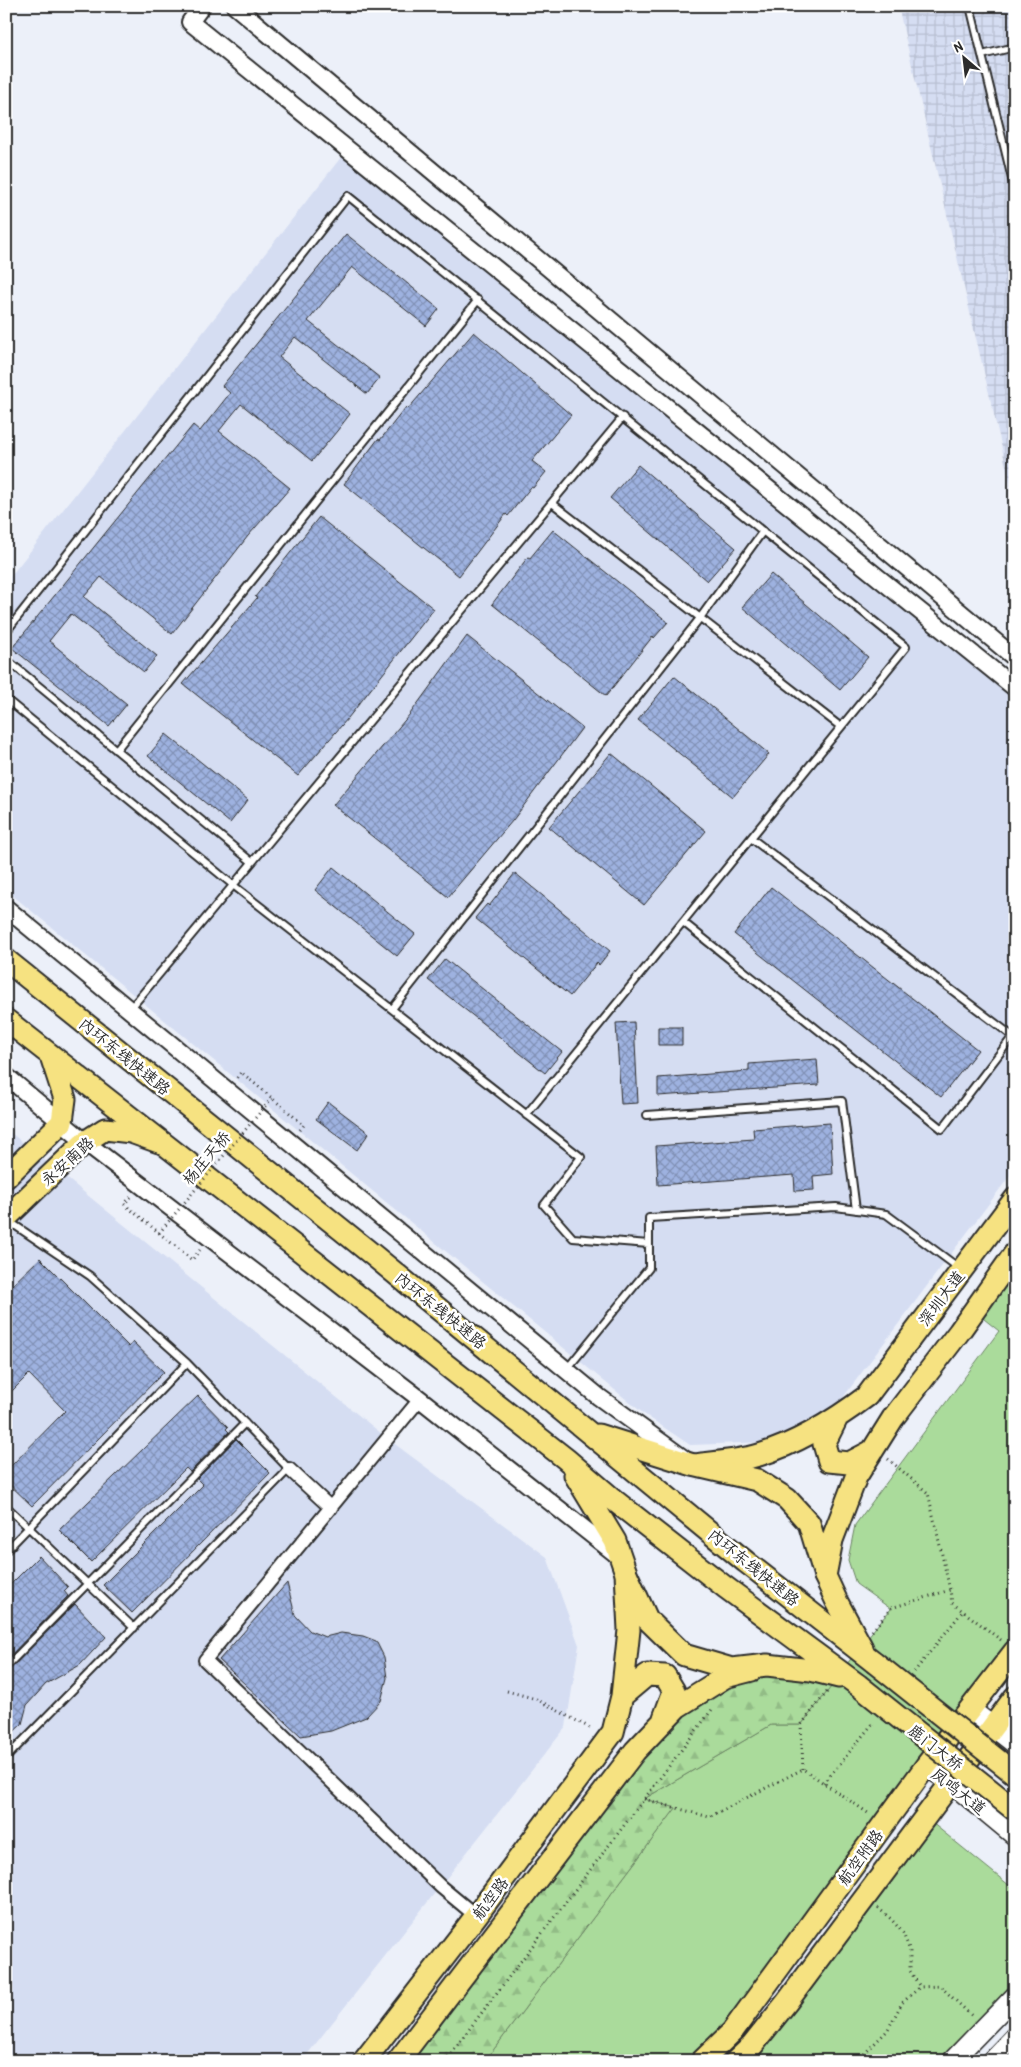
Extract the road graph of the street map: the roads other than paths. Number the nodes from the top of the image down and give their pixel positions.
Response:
1 (202, 6) edge
2 (235, 6) edge
3 (970, 6) edge
4 (1015, 48) edge
5 (982, 55) junction
6 (1015, 191) edge
7 (478, 300) junction
8 (624, 417) junction
9 (552, 503) junction
10 (763, 531) junction
11 (700, 618) junction
12 (6, 632) edge
13 (1015, 658) edge
14 (6, 659) edge
15 (1015, 688) edge
16 (6, 699) edge
17 (841, 727) junction
18 (116, 750) junction
19 (751, 838) junction
20 (252, 862) junction
21 (233, 885) junction
22 (6, 908) edge
23 (683, 922) junction
24 (6, 960) edge
25 (129, 1010) junction
26 (392, 1010) junction
27 (6, 1020) edge
28 (1014, 1037) edge
29 (51, 1056) junction
30 (6, 1076) edge
31 (526, 1115) junction
32 (647, 1116) dead end
33 (62, 1122) junction
34 (85, 1142) junction
35 (166, 1145) junction
36 (6, 1177) edge
37 (1015, 1199) edge
38 (856, 1210) junction
39 (6, 1219) edge
40 (649, 1244) junction
41 (1015, 1253) edge
42 (962, 1270) junction
43 (187, 1363) junction
44 (566, 1370) junction
45 (420, 1398) junction
46 (836, 1420) junction
47 (245, 1423) junction
48 (590, 1433) junction
49 (873, 1449) junction
50 (566, 1459) junction
51 (693, 1465) junction
52 (289, 1469) junction
53 (6, 1506) edge
54 (331, 1508) junction
55 (29, 1528) junction
56 (6, 1551) edge
57 (623, 1565) junction
58 (825, 1576) junction
59 (88, 1584) junction
60 (134, 1628) junction
61 (1011, 1648) edge
62 (867, 1655) junction
63 (767, 1666) junction
64 (6, 1667) edge
65 (849, 1680) junction
66 (622, 1696) junction
67 (1015, 1697) edge
68 (970, 1709) junction
69 (662, 1723) junction
70 (994, 1726) junction
71 (1015, 1744) edge
72 (6, 1758) edge
73 (926, 1766) junction
74 (1015, 1774) edge
75 (951, 1783) junction
76 (1015, 1810) edge
77 (1015, 1836) edge
78 (476, 1916) junction
79 (1015, 1996) edge
80 (1015, 2036) edge
81 (364, 2061) edge
82 (398, 2061) edge
83 (702, 2061) edge
84 (736, 2061) edge
85 (952, 2061) edge
86 (991, 2061) edge

1 - 15 street
2 - 13 street
3 - 5 lane
4 - 5 lane
5 - 6 lane
7 - 8 lane
7 - 12 lane
7 - 18 lane
8 - 9 lane
8 - 10 lane
9 - 11 lane
9 - 20 lane
10 - 11 lane
10 - 17 lane
11 - 17 lane
11 - 26 lane
14 - 18 lane
16 - 21 lane
17 - 19 lane
18 - 20 lane
19 - 23 lane
19 - 28 lane
20 - 21 lane
21 - 25 lane
21 - 26 lane
22 - 25 street
23 - 28 lane
23 - 31 lane
24 - 48 main road, 内环东线快速路
25 - 44 street
26 - 31 lane
27 - 29 main road, 内环东线快速路
29 - 33 main road, 永安南路
29 - 35 main road, 内环东线快速路
30 - 33 street
31 - 40 lane
32 - 38 lane
33 - 34 street
33 - 36 main road, 永安南路
34 - 35 main road, 永安南路
34 - 39 main road, 永安南路
34 - 45 street
35 - 50 main road, 内环东线快速路
37 - 42 main road, 深圳大道
38 - 40 lane
38 - 42 lane
39 - 43 lane
40 - 44 lane
41 - 49 main road, 深圳大道
42 - 46 main road, 深圳大道
43 - 47 lane
43 - 55 lane
44 - 51 street
45 - 54 street
45 - 57 street
46 - 49 main road
46 - 51 main road, 深圳大道
47 - 52 lane
47 - 59 lane
48 - 51 main road
48 - 62 main road, 内环东线快速路
49 - 58 main road, 深圳大道
50 - 57 main road
50 - 65 main road, 内环东线快速路
51 - 58 main road
52 - 54 street
52 - 60 lane
53 - 55 lane
54 - 78 street
55 - 56 lane
55 - 59 lane
57 - 63 main road
57 - 66 main road
58 - 62 main road
59 - 60 lane
59 - 64 lane
60 - 72 lane
61 - 68 main road, 航空附路
62 - 74 main road, 鹿门大桥, bridge
63 - 65 main road
63 - 69 main road, 航空路
65 - 76 main road, 鹿门大桥, bridge
66 - 69 main road
66 - 78 main road, 航空路
67 - 70 main road, 航空附路
68 - 70 main road
68 - 73 main road, 航空附路
69 - 82 main road, 航空路
70 - 71 main road
70 - 75 main road, 航空附路
73 - 75 main road, 凤鸣大道
73 - 83 main road, 航空附路
75 - 77 main road, 凤鸣大道
75 - 84 main road, 航空附路
78 - 81 main road, 航空路
79 - 85 main road
80 - 86 main road

